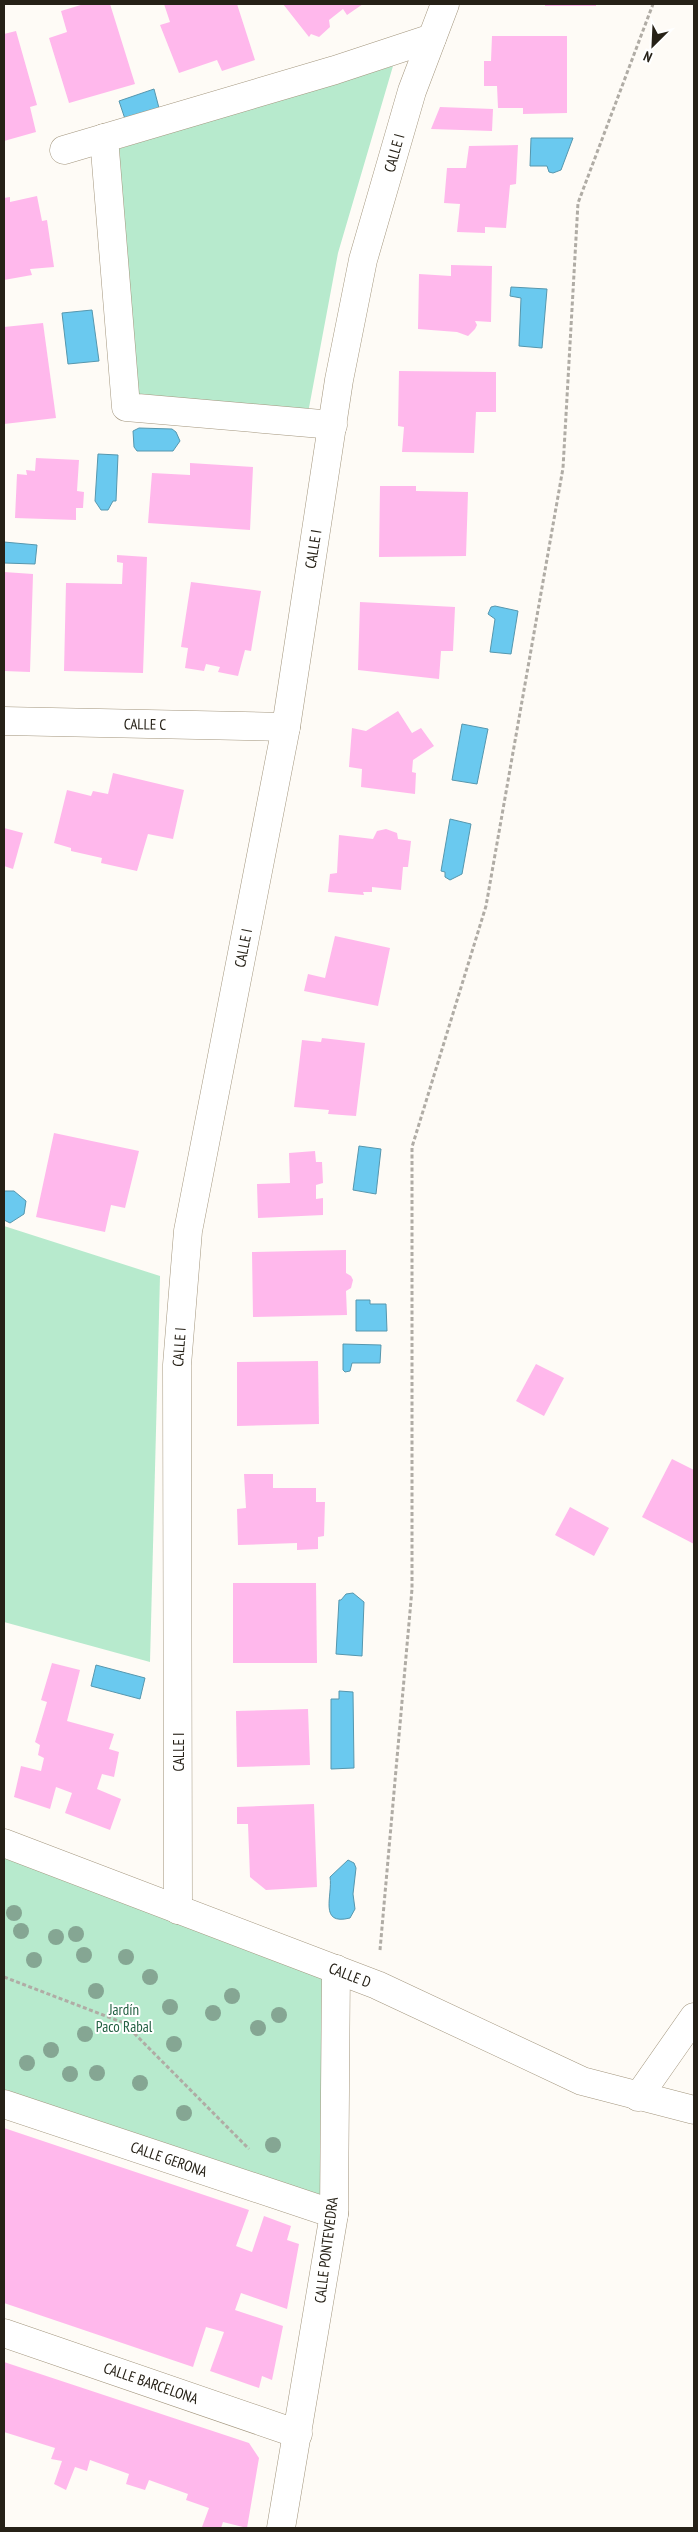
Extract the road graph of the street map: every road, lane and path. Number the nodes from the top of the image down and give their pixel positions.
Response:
1 (444, 4) edge
2 (653, 4) edge
3 (432, 38) junction
4 (104, 138) junction
5 (64, 150) dead end
6 (332, 425) junction
7 (4, 721) edge
8 (286, 727) junction
9 (4, 1843) edge
10 (178, 1910) junction
11 (336, 1969) junction
12 (4, 1977) edge
13 (377, 1986) junction
14 (694, 2017) edge
15 (638, 2097) junction
16 (4, 2104) edge
17 (694, 2110) edge
18 (256, 2156) dead end
19 (334, 2214) junction
20 (4, 2333) edge
21 (298, 2434) junction
22 (281, 2528) edge

1 - 3 street, CALLE I
2 - 13 path
3 - 4 street
3 - 6 street, CALLE I
4 - 5 street
4 - 6 street
6 - 8 street, CALLE I
7 - 8 street, CALLE C
8 - 10 street, CALLE I
9 - 10 street, CALLE D
10 - 11 street, CALLE D
11 - 13 street, CALLE D
11 - 19 street, CALLE PONTEVEDRA
12 - 18 path
13 - 15 street, CALLE D
14 - 15 street
15 - 17 street, CALLE D
16 - 19 street, CALLE GERONA
19 - 21 street, CALLE PONTEVEDRA
20 - 21 street, CALLE BARCELONA
21 - 22 street, CALLE PONTEVEDRA

